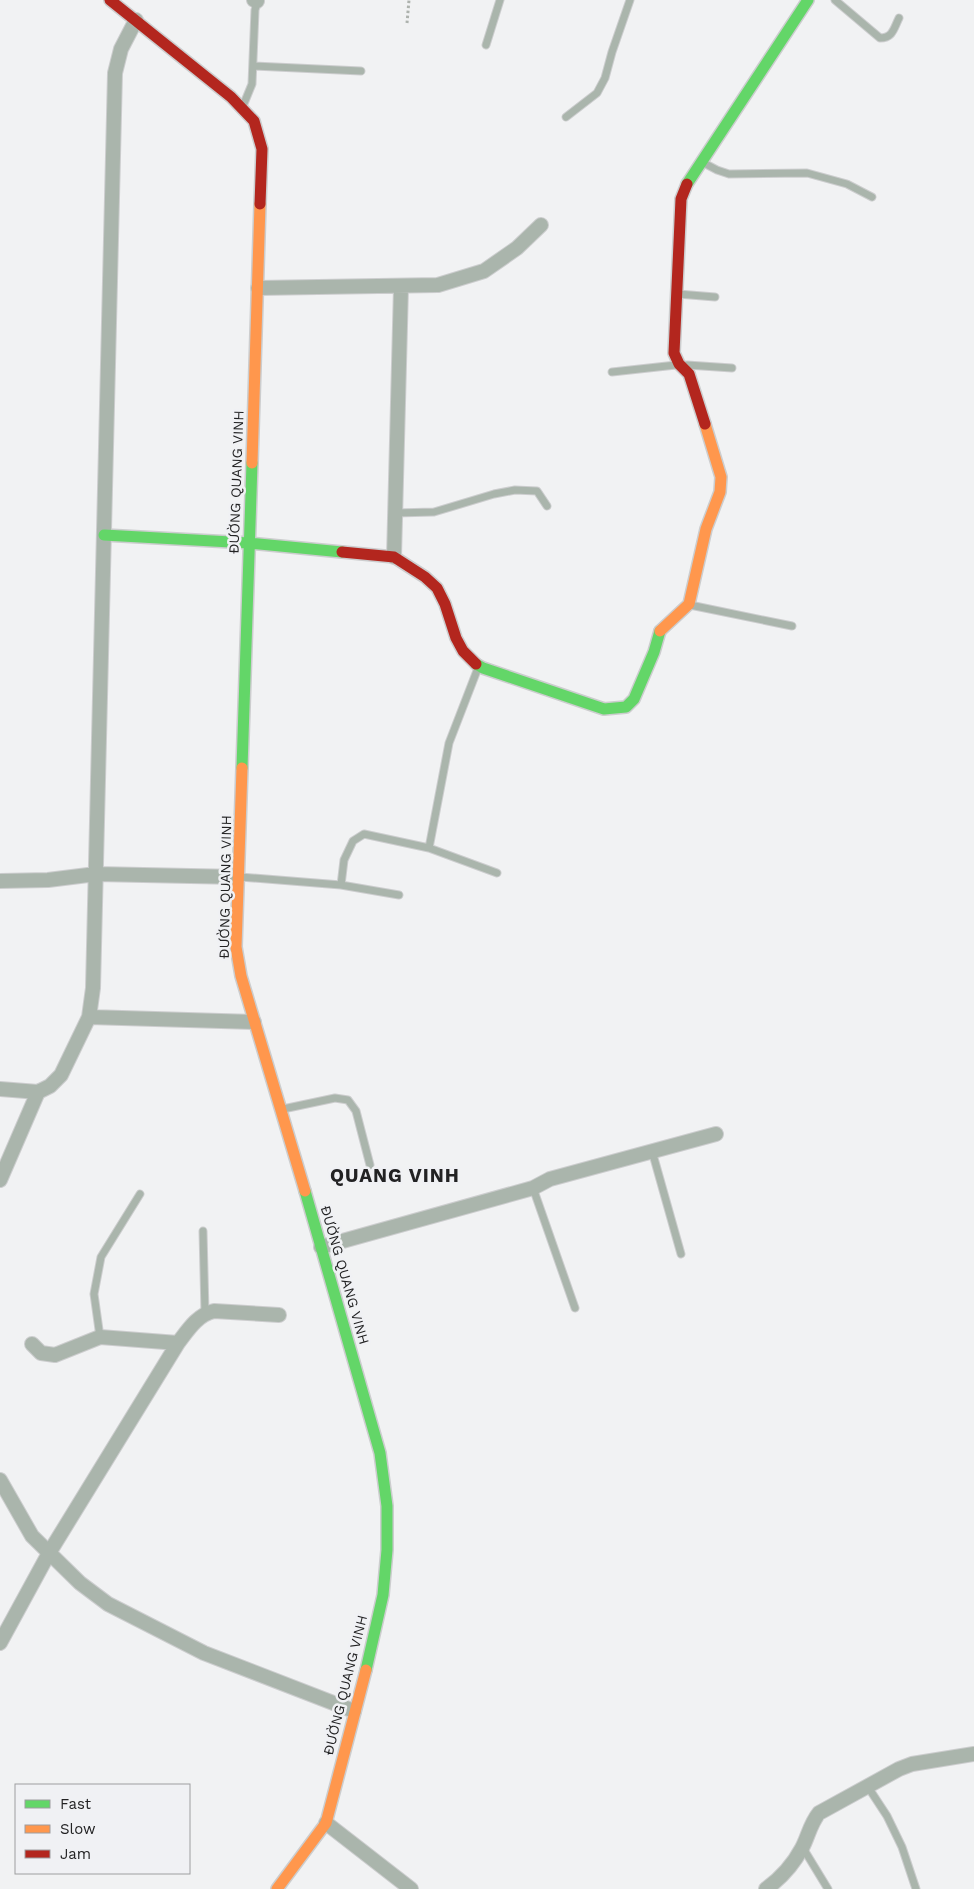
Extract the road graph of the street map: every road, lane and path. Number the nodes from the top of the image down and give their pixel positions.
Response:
1 (110, 0) edge
2 (257, 0) edge
3 (409, 0) edge
4 (500, 0) edge
5 (630, 0) edge
6 (808, 0) edge
7 (834, 0) edge
8 (899, 18) dead end
9 (136, 20) junction
10 (407, 23) dead end
11 (486, 45) dead end
12 (253, 66) junction
13 (361, 71) dead end
14 (242, 108) junction
15 (566, 117) dead end
16 (702, 162) junction
17 (872, 198) dead end
18 (542, 225) dead end
19 (401, 287) junction
20 (258, 288) junction
21 (676, 294) junction
22 (715, 297) dead end
23 (679, 364) junction
24 (732, 368) dead end
25 (612, 372) dead end
26 (547, 506) dead end
27 (395, 513) junction
28 (104, 535) junction
29 (249, 543) junction
30 (394, 557) junction
31 (689, 604) junction
32 (792, 626) dead end
33 (479, 665) junction
34 (430, 848) junction
35 (96, 874) junction
36 (497, 874) dead end
37 (238, 877) junction
38 (0, 881) edge
39 (341, 885) junction
40 (399, 895) dead end
41 (89, 1018) junction
42 (254, 1022) junction
43 (0, 1089) edge
44 (38, 1092) junction
45 (280, 1110) junction
46 (716, 1134) dead end
47 (652, 1151) junction
48 (370, 1165) dead end
49 (0, 1180) edge
50 (533, 1188) junction
51 (140, 1194) dead end
52 (203, 1231) dead end
53 (321, 1247) junction
54 (681, 1254) dead end
55 (575, 1308) dead end
56 (205, 1313) junction
57 (279, 1315) dead end
58 (100, 1336) junction
59 (178, 1343) junction
60 (32, 1344) dead end
61 (0, 1480) edge
62 (49, 1553) junction
63 (0, 1643) edge
64 (354, 1710) junction
65 (974, 1754) edge
66 (868, 1787) junction
67 (326, 1823) junction
68 (802, 1847) junction
69 (277, 1889) edge
70 (411, 1889) edge
71 (766, 1889) edge
72 (828, 1889) edge
73 (916, 1889) edge

1 - 9 street, ĐƯỜNG QUANG VINH
2 - 12 lane
3 - 10 path
4 - 11 lane
5 - 15 lane
6 - 16 street
7 - 8 lane
9 - 14 street, ĐƯỜNG QUANG VINH
9 - 28 street
12 - 13 lane
12 - 14 lane
14 - 20 street, ĐƯỜNG QUANG VINH
16 - 17 lane
16 - 21 street
18 - 19 street
19 - 20 street
19 - 27 street
20 - 29 street, ĐƯỜNG QUANG VINH
21 - 22 lane
21 - 23 street
23 - 24 lane
23 - 25 lane
23 - 31 street
26 - 27 lane
27 - 30 street
28 - 29 street
28 - 35 street
29 - 30 street
29 - 37 street, ĐƯỜNG QUANG VINH
30 - 33 street
31 - 32 lane
31 - 33 street
33 - 34 lane
34 - 36 lane
34 - 39 lane
35 - 37 street
35 - 38 street
35 - 41 street
37 - 39 lane
37 - 42 street, ĐƯỜNG QUANG VINH
39 - 40 lane
41 - 42 street
41 - 44 street
42 - 45 street, ĐƯỜNG QUANG VINH
43 - 44 street
44 - 49 street
45 - 48 lane
45 - 53 street, ĐƯỜNG QUANG VINH
46 - 47 street
47 - 50 street
47 - 54 lane
50 - 53 street
50 - 55 lane
51 - 58 lane
52 - 56 lane
53 - 64 street, ĐƯỜNG QUANG VINH
56 - 57 street
56 - 59 street
58 - 59 street
58 - 60 street
59 - 62 street
61 - 62 street
62 - 63 street
62 - 64 street
64 - 67 street, ĐƯỜNG QUANG VINH
65 - 66 street
66 - 68 street
66 - 73 lane
67 - 69 street, ĐƯỜNG QUANG VINH
67 - 70 street
68 - 71 street
68 - 72 lane

